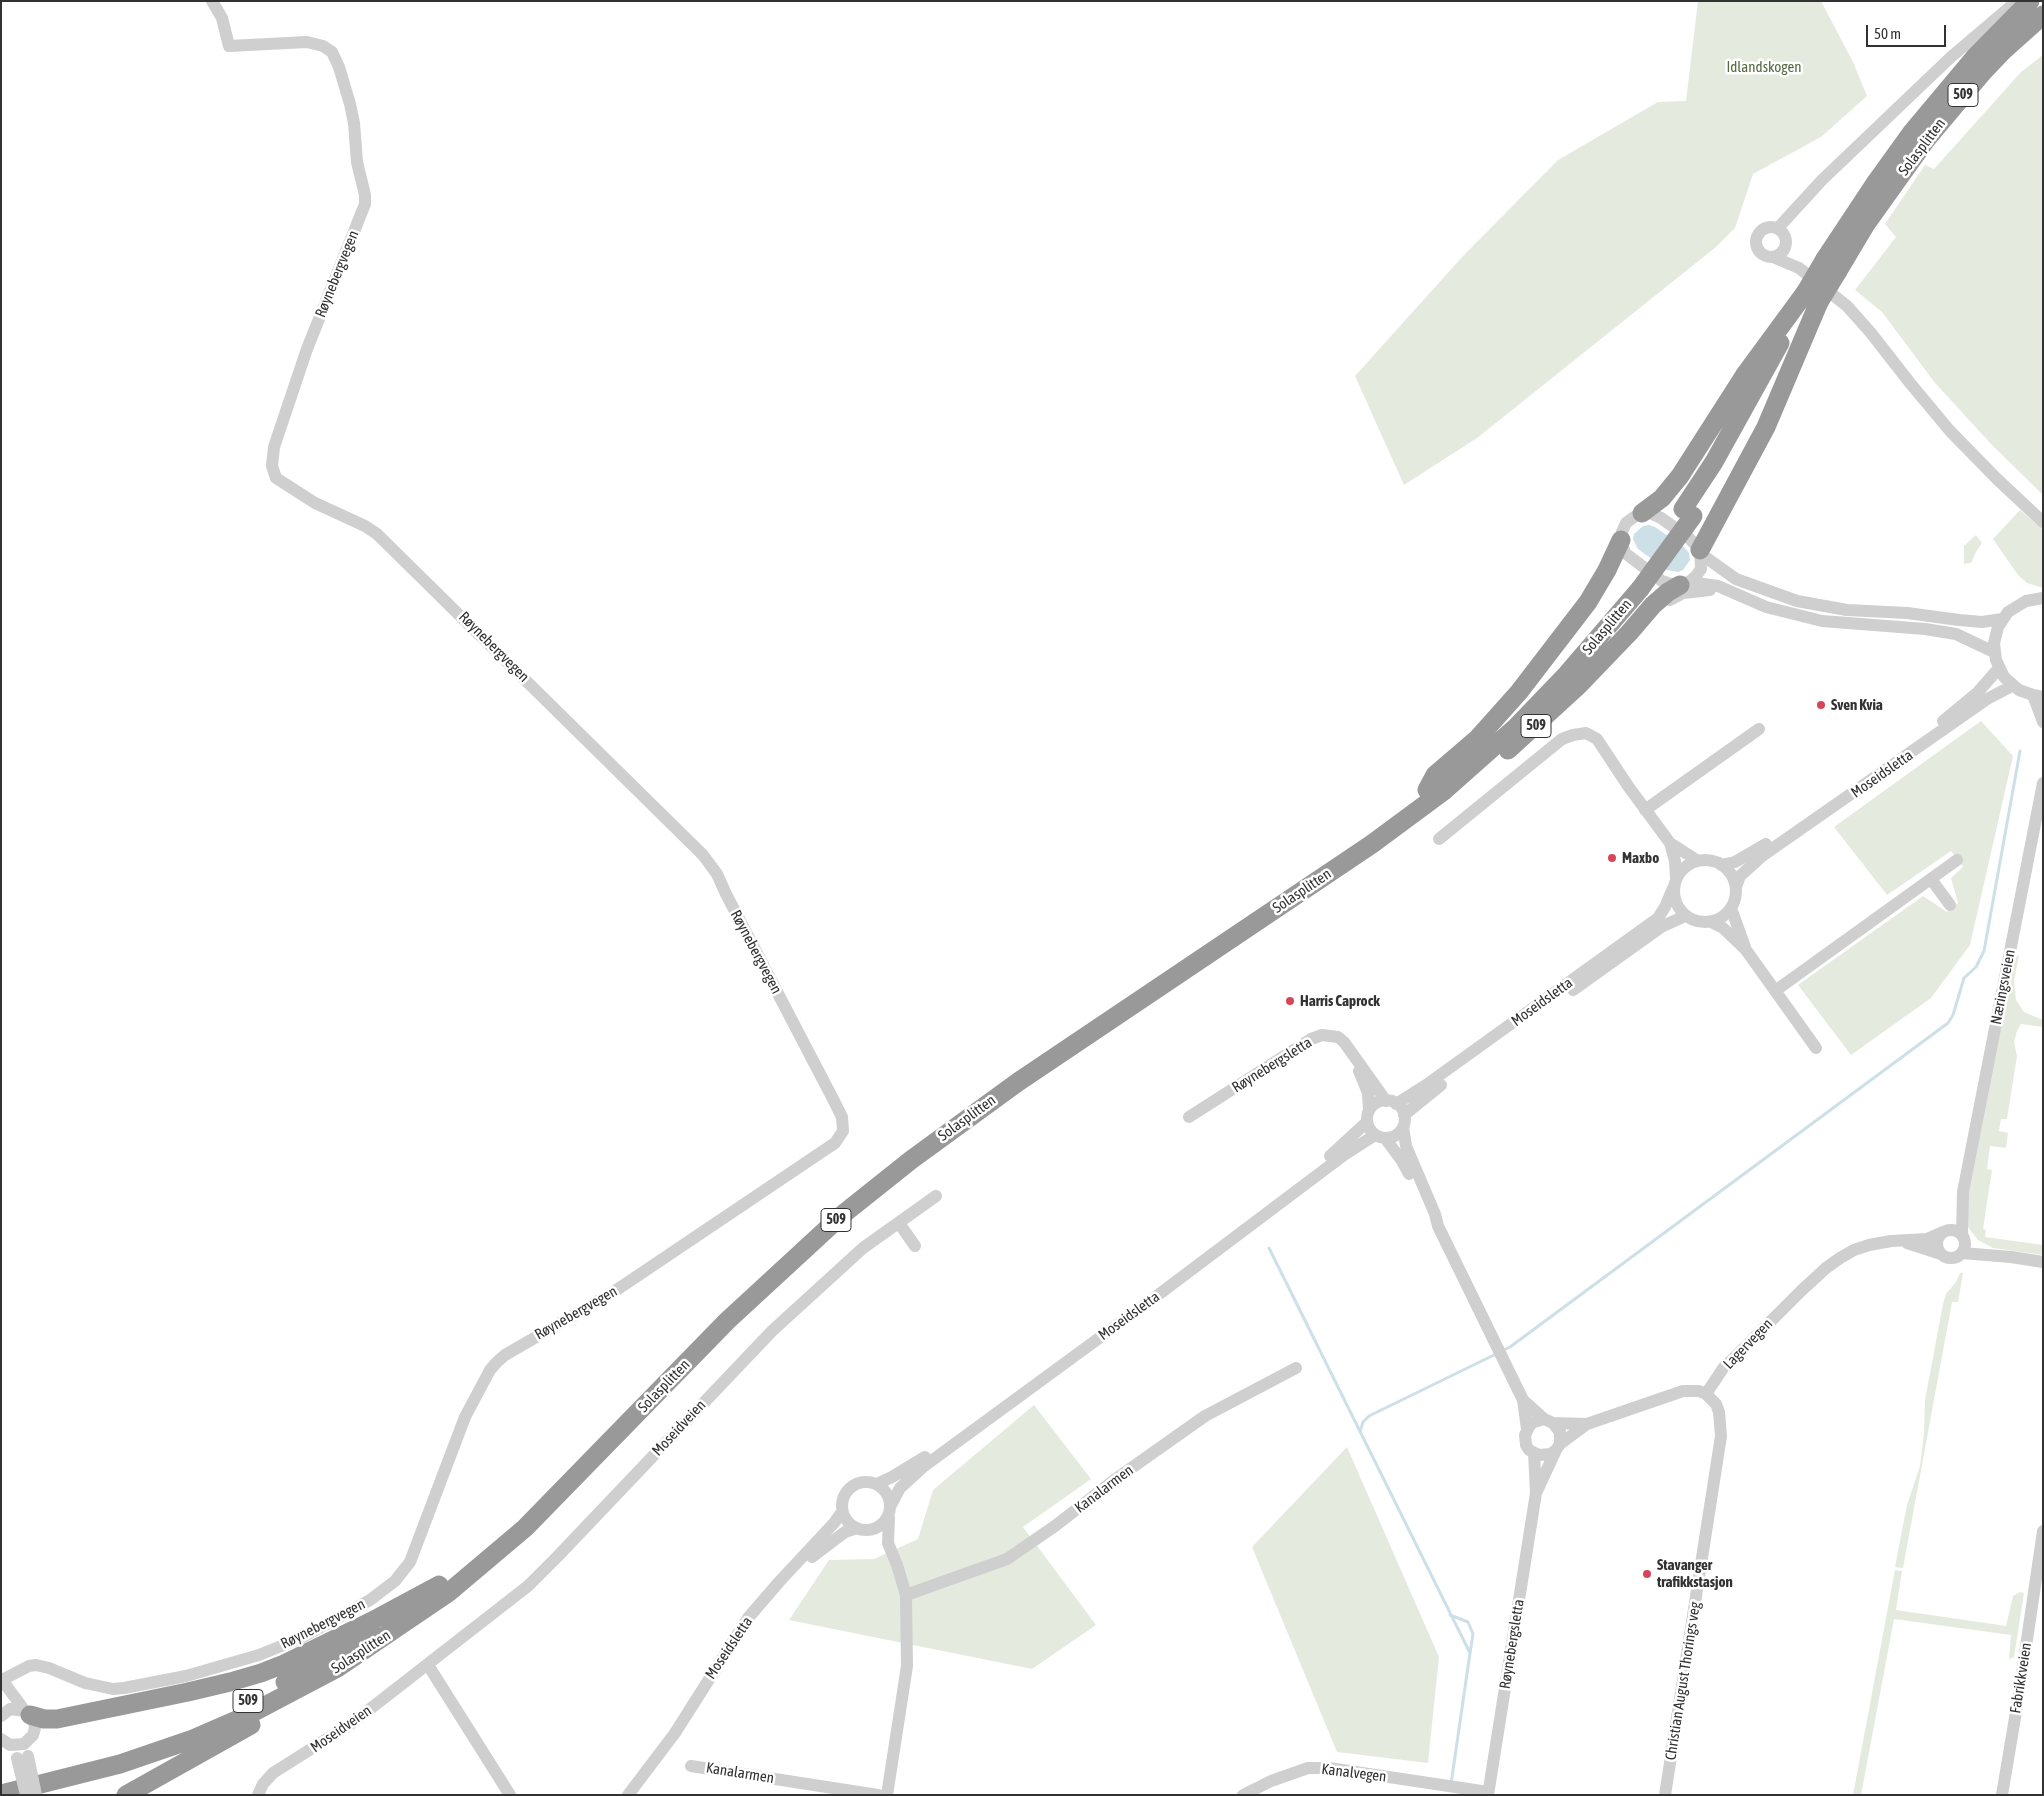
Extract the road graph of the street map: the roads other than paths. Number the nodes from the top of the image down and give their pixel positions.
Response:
1 (212, 1) edge
2 (2017, 1) edge
3 (2030, 1) edge
4 (2043, 15) edge
5 (1778, 228) junction
6 (1787, 244) junction
7 (1773, 257) junction
8 (1831, 265) junction
9 (1799, 268) junction
10 (1812, 297) junction
11 (1642, 513) junction
12 (2043, 522) edge
13 (1621, 540) junction
14 (1700, 552) junction
15 (1684, 583) junction
16 (1635, 585) junction
17 (1735, 595) junction
18 (2043, 598) edge
19 (2002, 619) junction
20 (1629, 633) junction
21 (1994, 652) junction
22 (1998, 668) junction
23 (2012, 686) junction
24 (2038, 696) edge
25 (2043, 722) edge
26 (1760, 729) dead end
27 (2043, 783) edge
28 (1427, 790) junction
29 (1646, 810) junction
30 (1439, 839) dead end
31 (1670, 843) junction
32 (1372, 844) junction
33 (1957, 860) dead end
34 (1698, 861) junction
35 (1721, 865) junction
36 (1931, 878) junction
37 (1675, 883) junction
38 (1736, 888) junction
39 (1950, 904) dead end
40 (1731, 908) junction
41 (1685, 916) junction
42 (1711, 922) junction
43 (1746, 950) junction
44 (1775, 991) junction
45 (1816, 1048) dead end
46 (1354, 1054) junction
47 (1391, 1102) junction
48 (1190, 1117) dead end
49 (1368, 1117) junction
50 (1403, 1121) junction
51 (1380, 1137) junction
52 (1963, 1192) junction
53 (936, 1196) dead end
54 (899, 1223) junction
55 (1438, 1226) junction
56 (1945, 1231) junction
57 (1963, 1237) junction
58 (1900, 1240) junction
59 (915, 1246) dead end
60 (1962, 1253) junction
61 (1942, 1254) junction
62 (2011, 1257) junction
63 (2043, 1262) edge
64 (1296, 1368) dead end
65 (1706, 1394) junction
66 (1523, 1400) junction
67 (1549, 1421) junction
68 (1587, 1424) junction
69 (1526, 1430) junction
70 (1558, 1447) junction
71 (1534, 1453) junction
72 (876, 1484) junction
73 (1536, 1493) junction
74 (891, 1505) junction
75 (842, 1512) junction
76 (889, 1518) junction
77 (862, 1530) junction
78 (2043, 1531) edge
79 (891, 1553) junction
80 (439, 1585) junction
81 (906, 1596) junction
82 (428, 1665) junction
83 (339, 1668) junction
84 (2, 1680) edge
85 (1, 1689) edge
86 (27, 1713) junction
87 (1, 1716) edge
88 (29, 1741) junction
89 (6, 1742) edge
90 (22, 1757) junction
91 (691, 1766) dead end
92 (1, 1782) edge
93 (1488, 1793) edge
94 (1, 1794) edge
95 (26, 1795) edge
96 (36, 1795) edge
97 (126, 1795) edge
98 (258, 1795) edge
99 (510, 1795) edge
100 (628, 1795) edge
101 (638, 1795) edge
102 (878, 1795) edge
103 (887, 1795) edge
104 (1243, 1795) edge
105 (1665, 1795) edge
106 (2002, 1795) edge

1 - 84 street, Røynebergvegen
2 - 5 street
3 - 8 highway, Solasplitten / 509
4 - 8 highway, Solasplitten / 509
5 - 6 street
5 - 7 street
6 - 7 street
6 - 9 street
7 - 9 street
8 - 10 highway, 509, bridge
9 - 12 street
10 - 11 highway, 509
10 - 14 highway, 509
10 - 16 highway, Solasplitten / 509, bridge
11 - 13 street
11 - 14 street
13 - 15 street
13 - 28 highway, 509
14 - 15 street
14 - 19 street
15 - 17 street
15 - 20 highway, 509
16 - 28 highway, Solasplitten / 509
16 - 32 highway, Solasplitten / 509
17 - 20 street
17 - 21 street
18 - 19 street
19 - 21 street
20 - 32 highway, 509
21 - 22 street
22 - 23 street
22 - 35 street, Moseidsletta
23 - 24 street
23 - 38 street, Moseidsletta
24 - 25 street
26 - 29 street
27 - 52 street, Næringsveien
28 - 80 highway, Solasplitten / 509
29 - 30 street, Moseidsletta
29 - 31 street, Moseidsletta
31 - 34 street, Moseidsletta
31 - 37 street, Moseidsletta
32 - 83 highway, Solasplitten / 509
33 - 36 street
34 - 35 street
34 - 37 street
35 - 38 street
36 - 39 street
36 - 44 street
37 - 41 street
37 - 47 street, Moseidsletta
38 - 40 street
40 - 42 street
40 - 43 street
41 - 42 street
41 - 50 street, Moseidsletta
42 - 43 street
43 - 44 street
44 - 45 street
46 - 47 street, Røynebergsletta
46 - 48 street, Røynebergsletta
46 - 49 street, Røynebergsletta
47 - 49 street
47 - 50 street
49 - 51 street
49 - 72 street, Moseidsletta
50 - 51 street
50 - 55 street
51 - 55 street
51 - 74 street, Moseidsletta
52 - 56 street, Næringsveien
52 - 57 street, Næringsveien
53 - 54 street, Moseidveien
54 - 59 street
54 - 82 street, Moseidveien
55 - 66 street
56 - 57 street
56 - 58 street, Lagervegen
56 - 61 street
57 - 60 street
57 - 62 street
58 - 61 street, Lagervegen
58 - 65 street, Lagervegen
60 - 61 street
60 - 62 street
62 - 63 street
64 - 81 street, Kanalarmen
65 - 68 street
65 - 105 street, Christian August Thorings veg
66 - 67 street
66 - 69 street
67 - 68 street
67 - 69 street
67 - 70 street
68 - 70 street
69 - 71 street
70 - 71 street
70 - 73 street, Røynebergsletta
71 - 73 street, Røynebergsletta
72 - 74 street
72 - 75 street
73 - 93 street, Røynebergsletta
74 - 76 street
75 - 77 street
75 - 100 street, Moseidsletta
76 - 77 street
76 - 79 street
77 - 79 street
77 - 101 street, Moseidsletta
78 - 106 street, Fabrikkveien
79 - 81 street
80 - 86 highway, 509
80 - 92 highway, Solasplitten / 509
81 - 103 street
82 - 98 street, Moseidveien
82 - 99 street
83 - 94 highway, Solasplitten / 509
83 - 97 highway, 509
84 - 85 street
84 - 86 street
86 - 87 street
86 - 88 street
88 - 89 street
88 - 90 street
89 - 90 street
90 - 95 street, bridge
90 - 96 street, bridge
91 - 102 street, Kanalarmen
93 - 104 street, Kanalvegen

